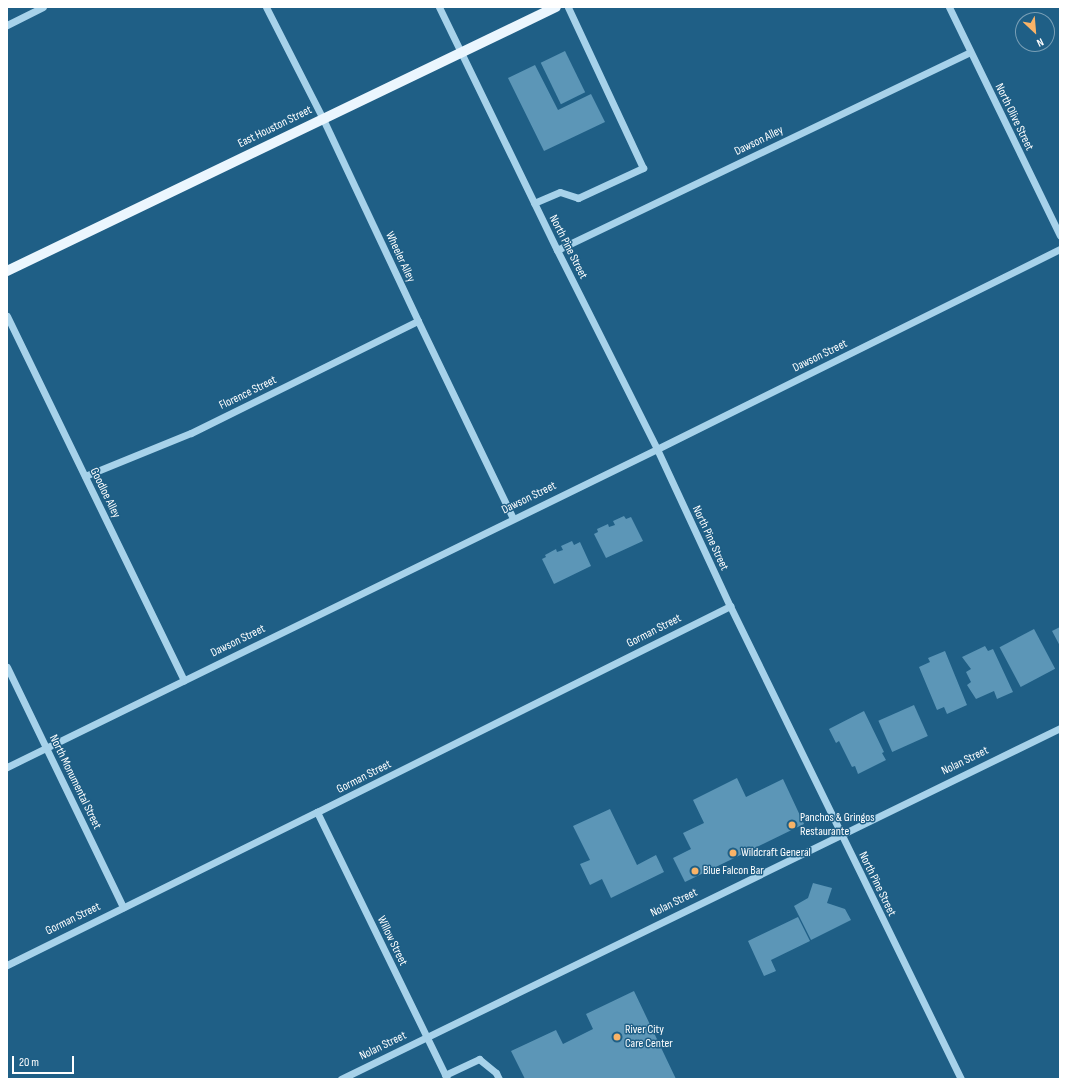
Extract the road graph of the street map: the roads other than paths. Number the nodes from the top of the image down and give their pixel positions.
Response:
1 (43, 7) edge
2 (266, 7) edge
3 (439, 7) edge
4 (556, 7) edge
5 (568, 7) edge
6 (948, 7) edge
7 (7, 25) edge
8 (460, 52) junction
9 (970, 52) junction
10 (323, 118) junction
11 (534, 203) junction
12 (1060, 236) edge
13 (1060, 249) edge
14 (557, 250) junction
15 (7, 271) edge
16 (7, 316) edge
17 (418, 321) junction
18 (657, 449) junction
19 (85, 476) junction
20 (513, 518) junction
21 (730, 606) junction
22 (7, 667) edge
23 (184, 680) junction
24 (1060, 728) edge
25 (46, 748) junction
26 (7, 767) edge
27 (317, 812) junction
28 (841, 834) junction
29 (123, 907) junction
30 (7, 964) edge
31 (426, 1037) junction
32 (446, 1077) edge
33 (341, 1079) edge
34 (499, 1079) edge
35 (961, 1079) edge

1 - 7 street
2 - 10 street, Wheeler Alley
3 - 8 street, North Pine Street
4 - 8 main road, East Houston Street
5 - 11 street
6 - 9 street, North Olive Street
8 - 10 main road, East Houston Street
8 - 11 street, North Pine Street
9 - 12 street, North Olive Street
9 - 14 street, Dawson Alley
10 - 15 main road, East Houston Street
10 - 17 street, Wheeler Alley
11 - 14 street, North Pine Street
13 - 18 street, Dawson Street
14 - 18 street, North Pine Street
16 - 19 street, Goodloe Alley
17 - 19 street, Florence Street
17 - 20 street, Wheeler Alley
18 - 20 street, Dawson Street
18 - 21 street, North Pine Street
19 - 23 street, Goodloe Alley
20 - 23 street, Dawson Street
21 - 27 street, Gorman Street
21 - 28 street, North Pine Street
22 - 25 street, North Monumental Street
23 - 25 street, Dawson Street
24 - 28 street, Nolan Street
25 - 26 street, Dawson Street
25 - 29 street, North Monumental Street
27 - 29 street, Gorman Street
27 - 31 street, Willow Street
28 - 31 street, Nolan Street
28 - 35 street, North Pine Street
29 - 30 street, Gorman Street
31 - 32 street, Willow Street
31 - 33 street, Nolan Street
32 - 34 street

